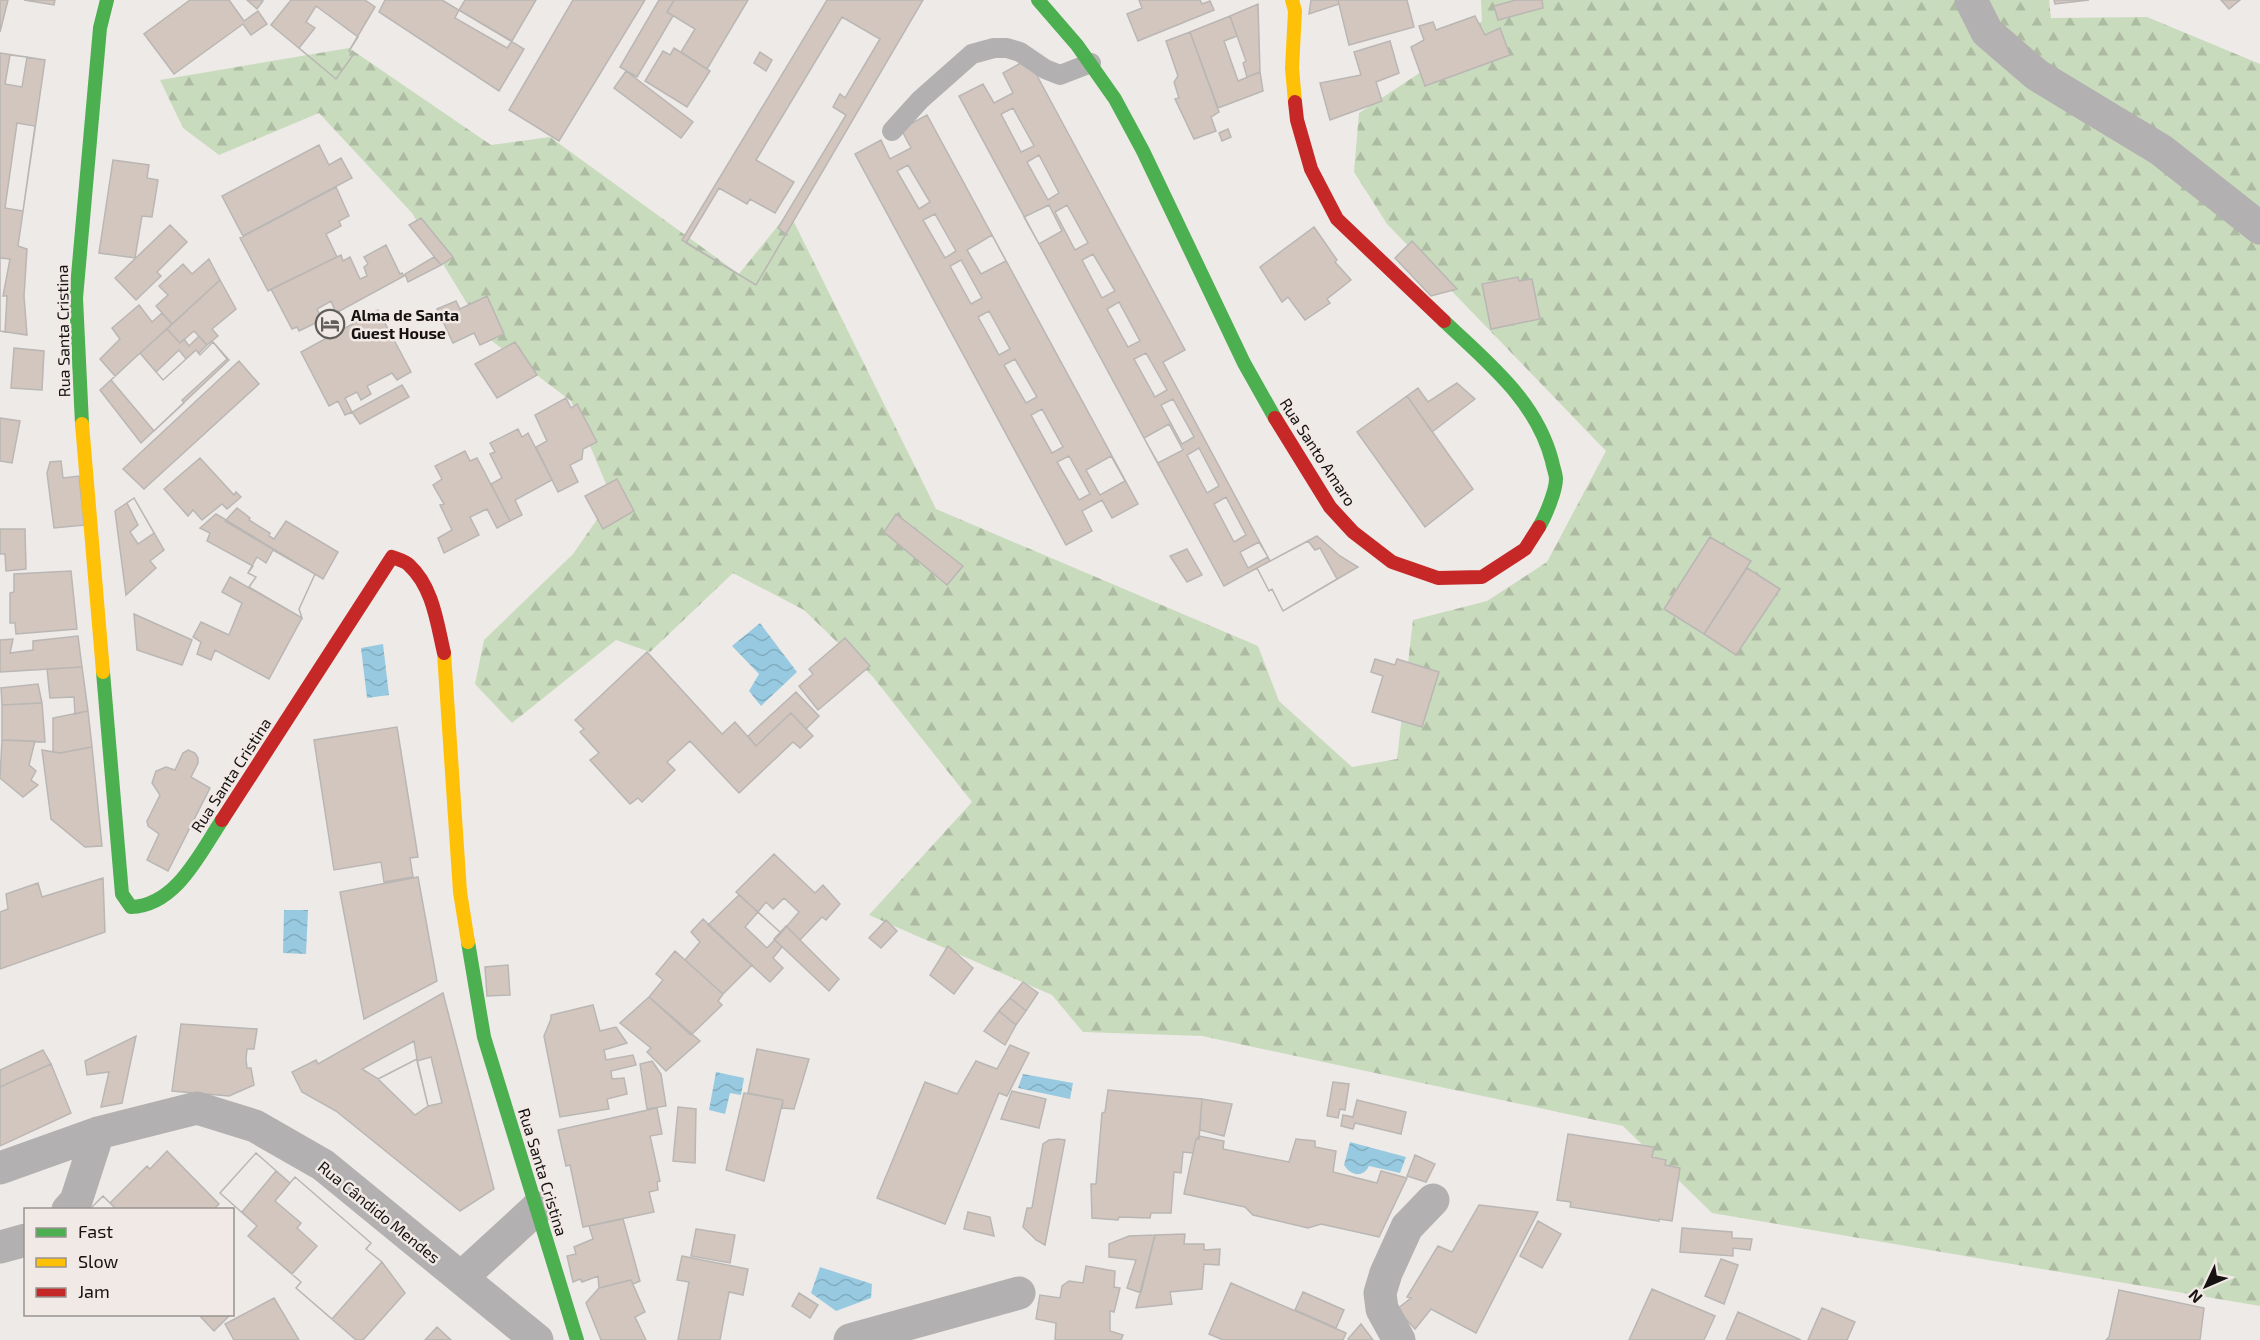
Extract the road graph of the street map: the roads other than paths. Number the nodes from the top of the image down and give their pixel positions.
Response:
1 (107, 0) edge
2 (1038, 0) edge
3 (1292, 0) edge
4 (1971, 0) edge
5 (1090, 63) junction
6 (892, 131) dead end
7 (2260, 228) edge
8 (98, 1133) junction
9 (0, 1168) edge
10 (1433, 1200) dead end
11 (69, 1208) edge
12 (537, 1208) junction
13 (24, 1241) edge
14 (0, 1247) edge
15 (461, 1278) junction
16 (1019, 1293) dead end
17 (537, 1340) edge
18 (577, 1340) edge
19 (850, 1340) edge
20 (1399, 1340) edge

1 - 12 street, Rua Santa Cristina
2 - 5 street, Rua Santo Amaro
3 - 5 street, Rua Santo Amaro
4 - 7 street
5 - 6 lane
8 - 9 street, Rua Cândido Mendes
8 - 11 street
8 - 15 street, Rua Cândido Mendes
10 - 20 street
12 - 15 street
12 - 18 street, Rua Santa Cristina
13 - 14 street
15 - 17 street, Rua Cândido Mendes
16 - 19 street

